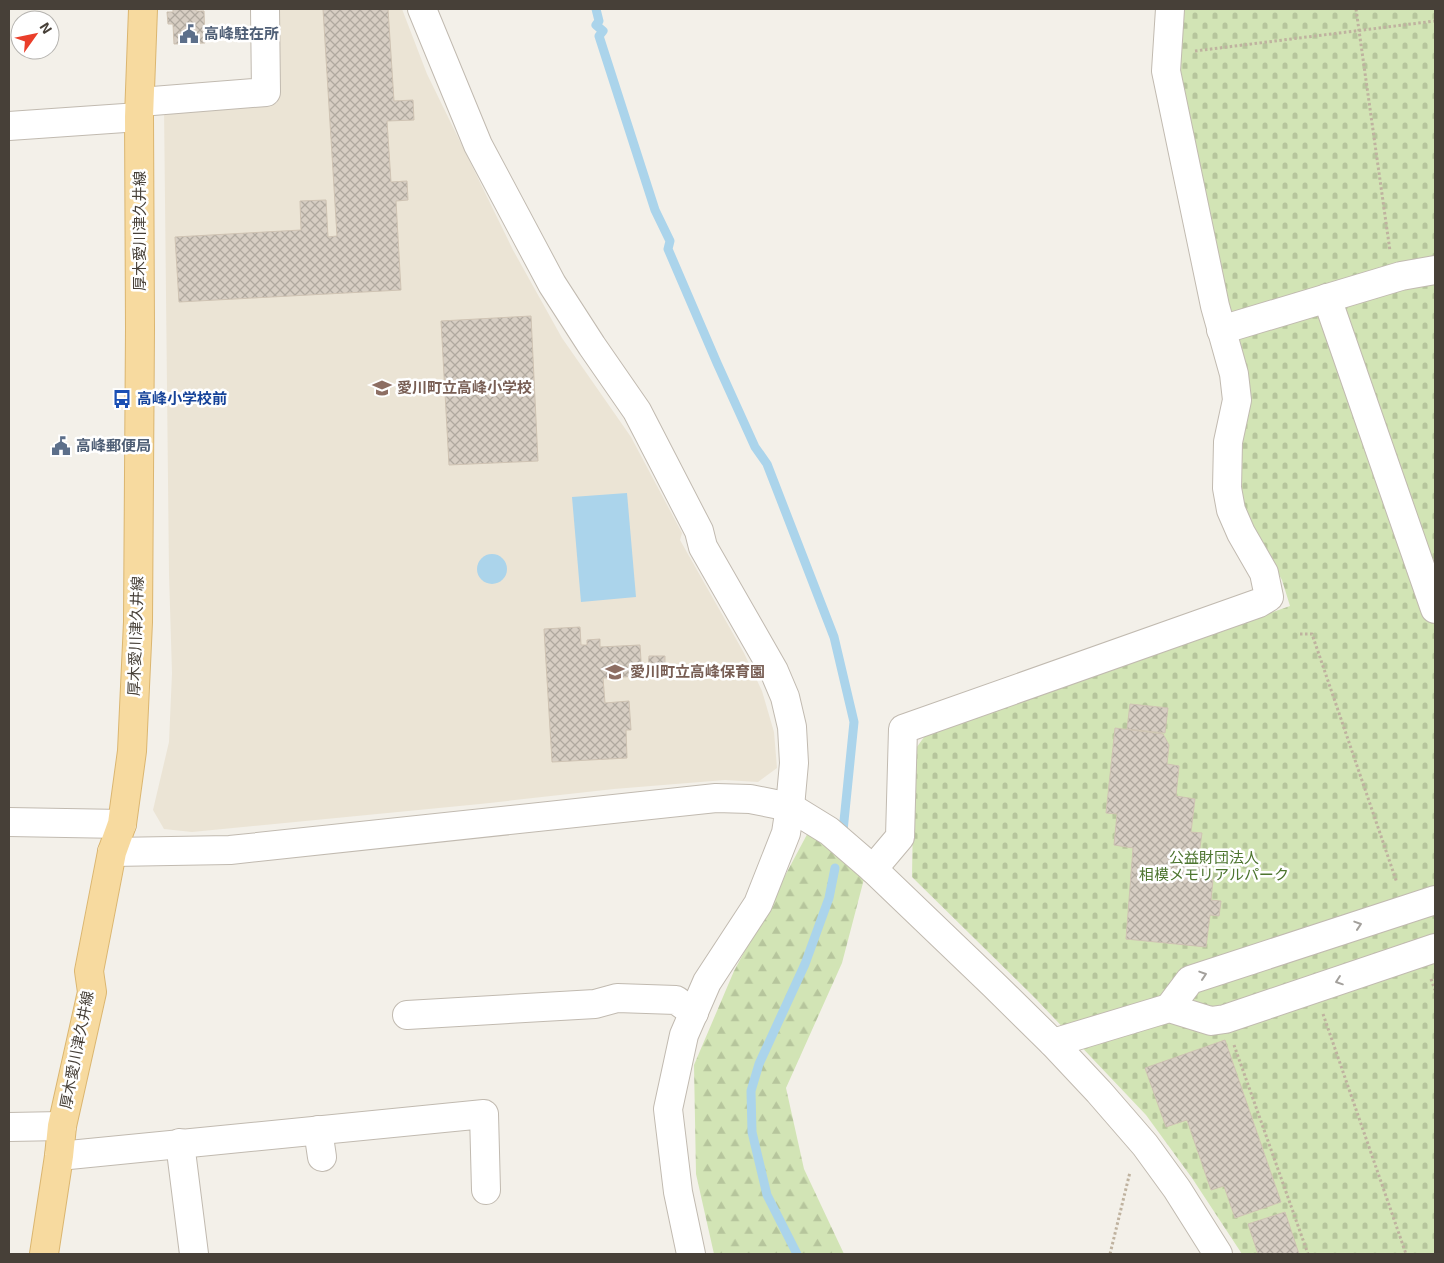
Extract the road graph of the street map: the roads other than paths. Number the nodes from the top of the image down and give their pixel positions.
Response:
1 (142, 9) edge
2 (266, 9) edge
3 (422, 9) edge
4 (1170, 9) edge
5 (140, 109) junction
6 (9, 126) edge
7 (1435, 270) edge
8 (1327, 298) junction
9 (1221, 330) junction
10 (1435, 609) edge
11 (790, 807) junction
12 (9, 822) edge
13 (122, 824) junction
14 (112, 852) junction
15 (873, 869) junction
16 (1435, 900) edge
17 (1435, 948) edge
18 (1169, 1008) junction
19 (694, 1013) junction
20 (407, 1015) dead end
21 (1053, 1043) junction
22 (62, 1126) junction
23 (9, 1127) edge
24 (318, 1130) junction
25 (180, 1142) junction
26 (59, 1156) junction
27 (322, 1157) dead end
28 (486, 1190) dead end
29 (44, 1254) edge
30 (194, 1254) edge
31 (691, 1254) edge
32 (1218, 1254) edge

1 - 5 main road, 厚木愛川津久井線
2 - 5 street
3 - 11 street
4 - 9 street
5 - 6 street
5 - 13 main road, 厚木愛川津久井線
7 - 8 street
8 - 9 street
8 - 10 street
9 - 15 street
11 - 14 street
11 - 15 street
11 - 19 street
12 - 13 street
13 - 14 main road, 厚木愛川津久井線
14 - 22 main road, 厚木愛川津久井線
15 - 21 street
18 -> 16 street
17 -> 18 street
18 - 21 street
19 - 20 street
19 - 31 street
21 - 32 street
22 - 23 street
22 - 26 main road, 厚木愛川津久井線
24 - 25 street
24 - 27 street
24 - 28 street
25 - 26 street
25 - 30 street
26 - 29 main road, 厚木愛川津久井線

